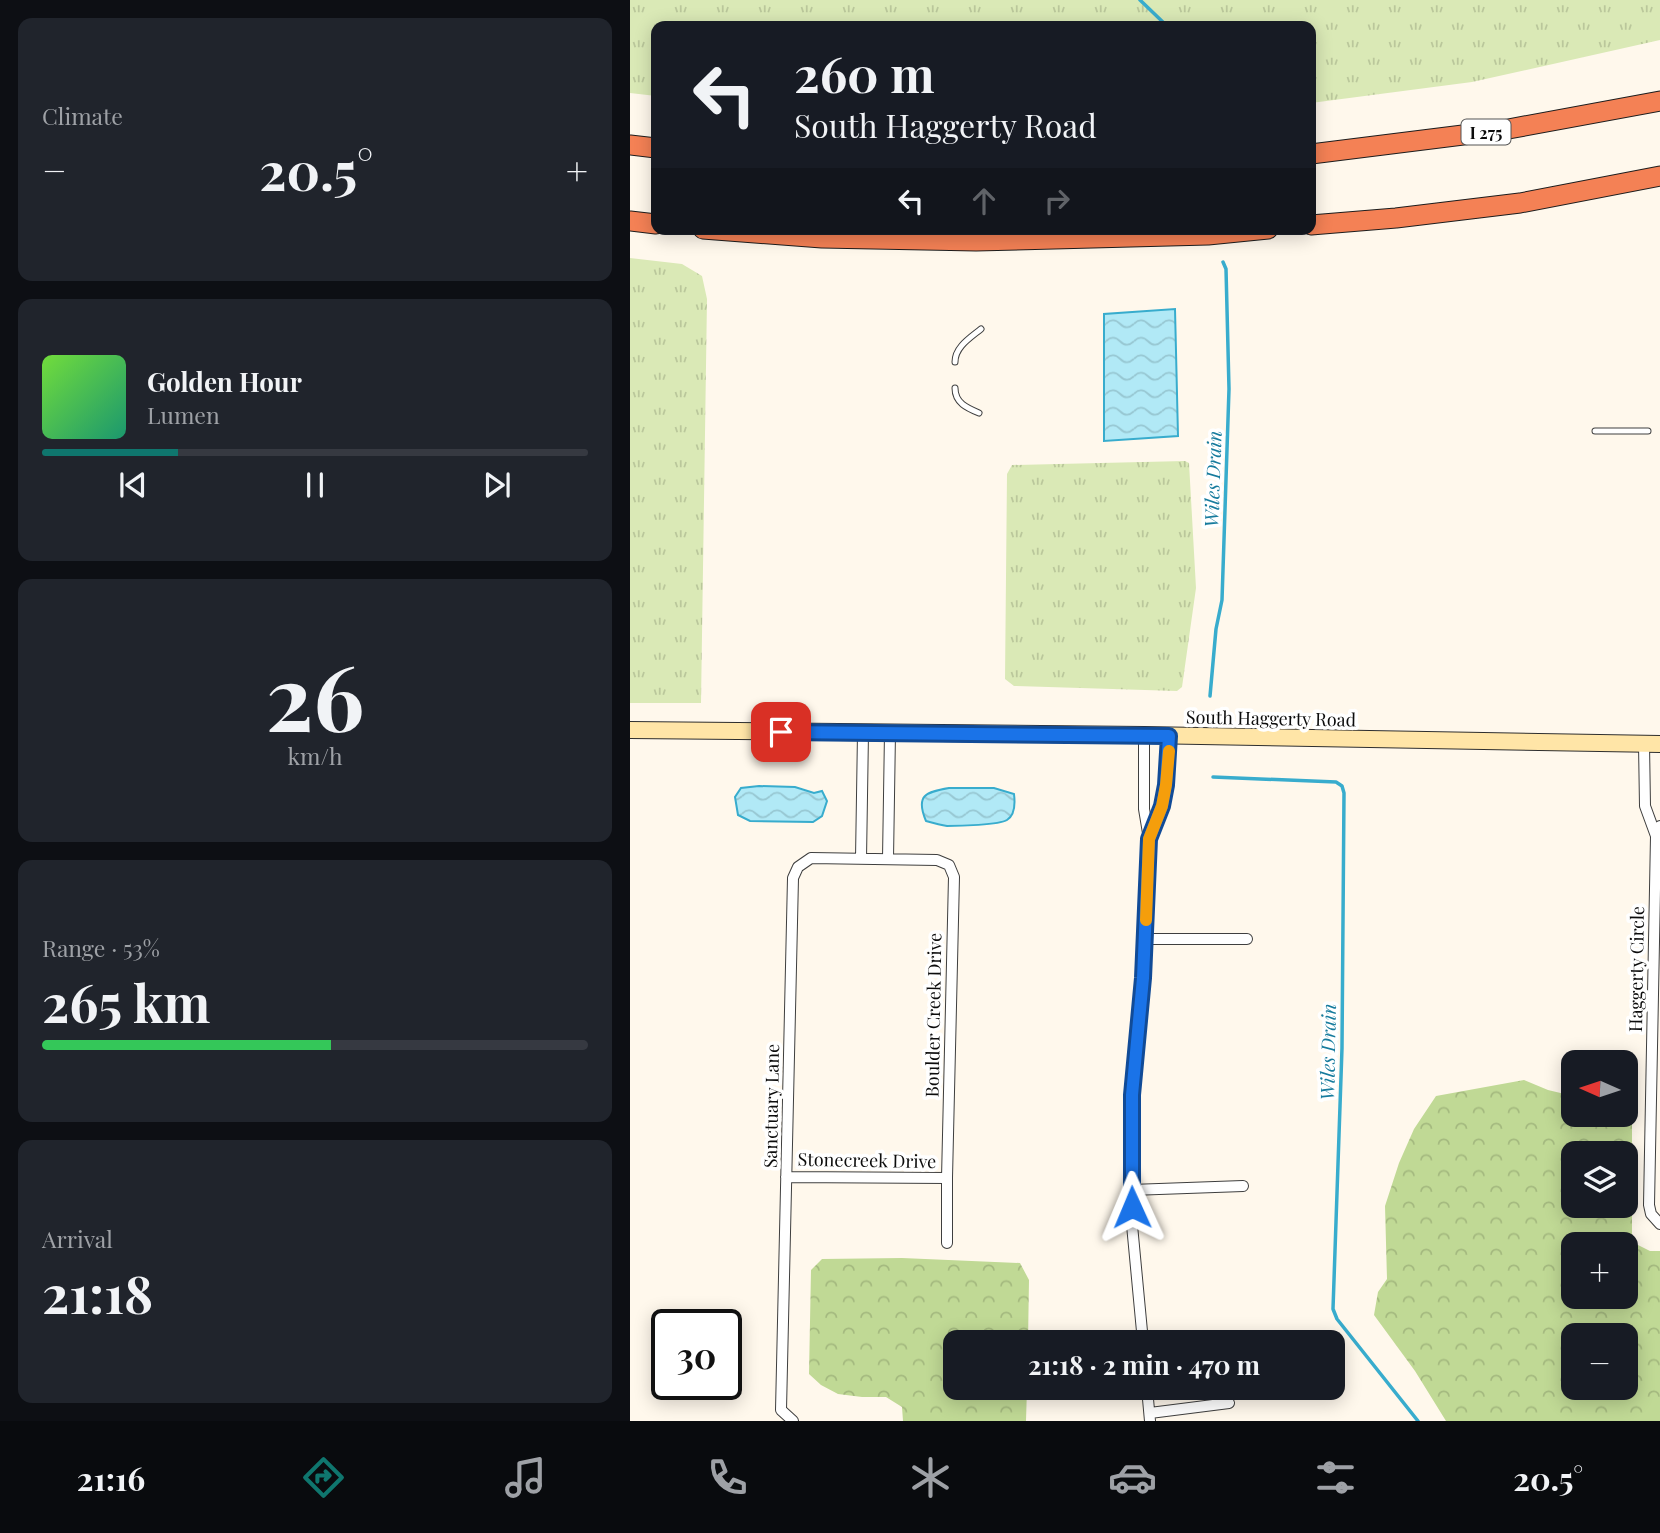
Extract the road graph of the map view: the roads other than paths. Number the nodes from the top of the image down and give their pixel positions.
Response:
1 (1660, 101) edge
2 (630, 145) edge
3 (651, 147) edge
4 (1316, 153) edge
5 (1660, 176) edge
6 (1660, 188) edge
7 (1554, 197) junction
8 (630, 221) edge
9 (651, 223) edge
10 (1316, 225) edge
11 (782, 235) edge
12 (1208, 235) edge
13 (981, 329) dead end
14 (955, 362) dead end
15 (955, 388) dead end
16 (979, 413) dead end
17 (1595, 431) dead end
18 (1648, 431) dead end
19 (630, 730) edge
20 (863, 733) junction
21 (890, 733) junction
22 (1144, 735) junction
23 (1169, 736) junction
24 (1652, 744) edge
25 (1658, 831) edge
26 (1149, 839) junction
27 (861, 859) junction
28 (874, 859) joint
29 (888, 859) junction
30 (1146, 939) junction
31 (1247, 939) dead end
32 (1656, 1009) edge
33 (786, 1177) junction
34 (947, 1178) junction
35 (1242, 1186) dead end
36 (1131, 1190) junction
37 (1660, 1224) edge
38 (947, 1243) dead end
39 (1142, 1330) edge
40 (1229, 1403) dead end
41 (1150, 1417) edge
42 (793, 1421) edge

1 - 4 highway, I 275
2 - 3 highway
5 - 7 highway
6 - 7 highway
7 - 10 highway
8 - 9 highway
11 - 12 highway
13 - 14 lane
15 - 16 lane
17 - 18 lane
19 - 20 main road, South Haggerty Road
20 - 21 main road, South Haggerty Road
20 - 27 street
21 - 22 main road, South Haggerty Road
21 - 29 street
22 - 23 main road, South Haggerty Road
22 - 26 street
23 - 24 main road, South Haggerty Road
23 - 26 street
24 - 25 street, Haggerty Circle
25 - 32 street, Haggerty Circle
26 - 30 street
27 - 28 street, Sanctuary Lane
27 - 33 street, Sanctuary Lane
28 - 29 street, Boulder Creek Drive
29 - 34 street, Boulder Creek Drive
30 - 31 street
30 - 36 street
32 - 37 street, Haggerty Circle
33 - 34 street, Stonecreek Drive
33 - 42 street, Sanctuary Lane
34 - 38 street, Boulder Creek Drive
35 - 36 street
36 - 39 street
40 - 41 street

